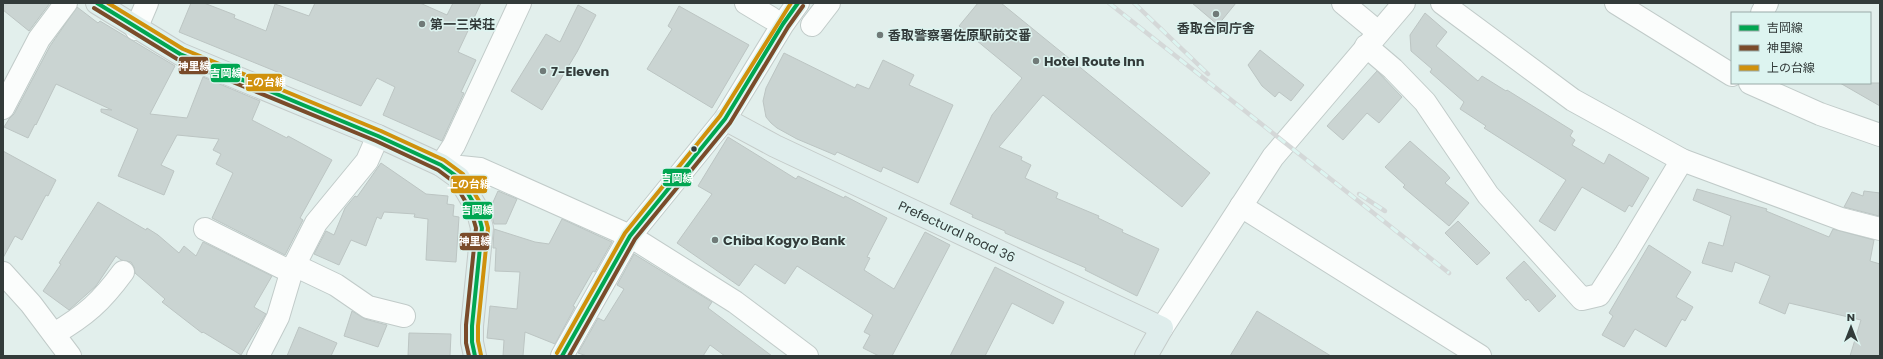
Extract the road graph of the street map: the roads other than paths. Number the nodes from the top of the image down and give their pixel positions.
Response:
1 (66, 3) edge
2 (97, 3) edge
3 (146, 3) edge
4 (520, 3) edge
5 (746, 3) edge
6 (798, 3) edge
7 (829, 3) edge
8 (1344, 3) edge
9 (1404, 3) edge
10 (1442, 3) edge
11 (1616, 3) edge
12 (1767, 3) edge
13 (1762, 12) edge
14 (780, 15) edge
15 (812, 25) dead end
16 (136, 29) junction
17 (1372, 39) junction
18 (1730, 71) edge
19 (1752, 84) edge
20 (3, 108) edge
21 (725, 119) junction
22 (1880, 135) edge
23 (378, 136) junction
24 (1682, 160) junction
25 (441, 165) junction
26 (1241, 206) junction
27 (205, 229) dead end
28 (1880, 230) edge
29 (630, 236) junction
30 (293, 269) junction
31 (123, 272) dead end
32 (3, 273) edge
33 (404, 316) dead end
34 (1162, 328) junction
35 (54, 334) junction
36 (70, 356) edge
37 (258, 356) edge
38 (475, 356) edge
39 (562, 356) edge
40 (807, 356) edge
41 (1146, 356) edge
42 (1480, 356) edge

1 - 20 street
2 - 16 main road
3 - 16 street
4 - 25 street
5 - 14 street
6 - 14 street
7 - 15 street
8 - 17 street
9 - 17 street
10 - 24 street
11 - 18 street
12 - 13 street
14 - 21 street
16 - 23 main road
17 - 24 street
17 - 26 street
19 - 22 street
21 - 29 street
21 - 34 main road, Prefectural Road 36
23 - 25 main road
23 - 30 street
24 - 28 street
25 - 29 street
25 - 38 main road
26 - 34 street
26 - 42 street
27 - 30 street
29 - 39 street
29 - 40 street
30 - 33 street
30 - 37 street
31 - 35 street
32 - 35 street
34 - 41 main road
35 - 36 street

